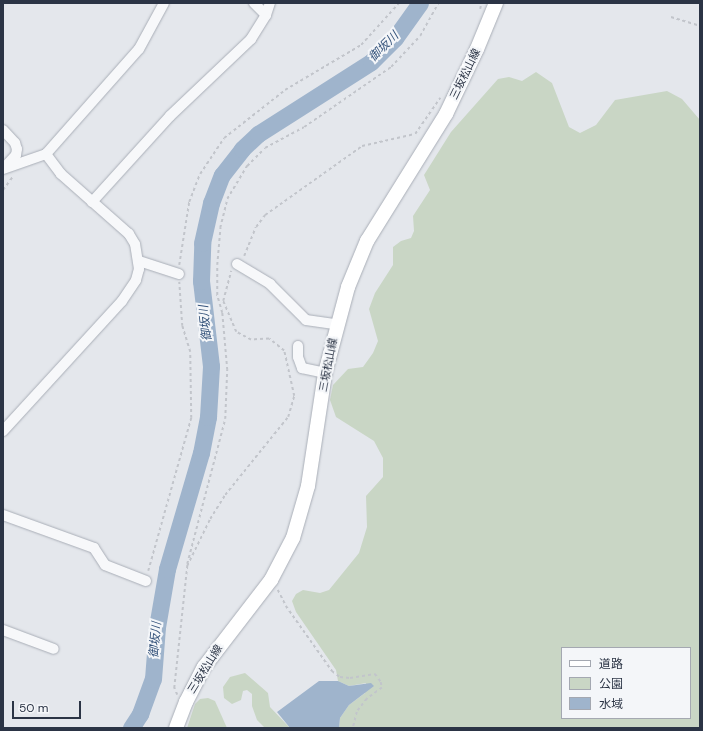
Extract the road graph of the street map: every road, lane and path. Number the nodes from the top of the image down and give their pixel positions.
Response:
1 (164, 3) edge
2 (254, 3) edge
3 (270, 3) edge
4 (400, 3) edge
5 (438, 3) edge
6 (481, 3) edge
7 (496, 3) edge
8 (479, 12) dead end
9 (266, 15) junction
10 (671, 17) dead end
11 (700, 26) edge
12 (443, 92) dead end
13 (3, 130) edge
14 (46, 154) junction
15 (14, 167) junction
16 (3, 169) edge
17 (3, 190) edge
18 (92, 202) junction
19 (139, 261) junction
20 (237, 264) junction
21 (179, 274) junction
22 (336, 324) junction
23 (298, 346) dead end
24 (325, 373) junction
25 (3, 431) edge
26 (3, 515) edge
27 (187, 566) junction
28 (271, 580) junction
29 (146, 581) joint
30 (3, 630) edge
31 (54, 649) dead end
32 (186, 702) junction
33 (176, 728) edge
34 (353, 728) edge

1 - 14 street
2 - 9 street
3 - 9 street
4 - 21 path
5 - 27 path
6 - 8 path
7 - 22 main road, 三坂松山線
9 - 18 street
10 - 11 path
12 - 20 path
13 - 16 street
14 - 15 street
14 - 18 street
15 - 16 street
15 - 17 path
18 - 19 street
19 - 21 street
19 - 25 street
20 - 22 street
20 - 27 path
21 - 29 path
22 - 24 main road, 三坂松山線
23 - 24 street
24 - 28 main road, 三坂松山線
26 - 29 street
27 - 32 path
28 - 32 main road, 三坂松山線
28 - 34 path
30 - 31 street
32 - 33 main road, 三坂松山線

